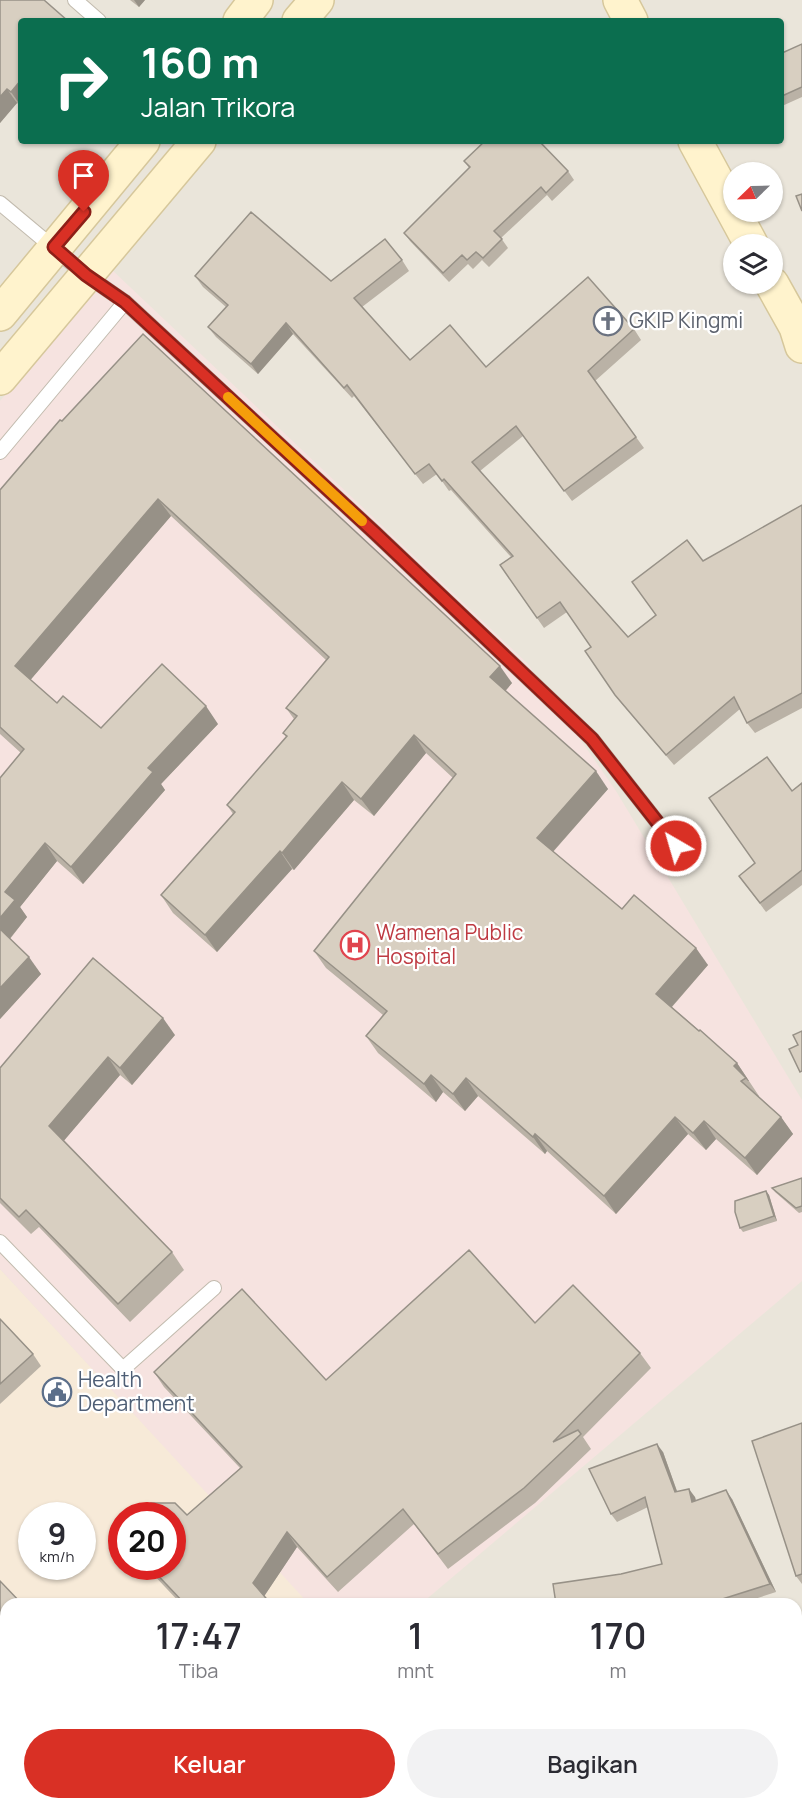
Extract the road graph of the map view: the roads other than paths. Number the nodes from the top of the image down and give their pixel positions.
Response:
1 (75, 0) edge
2 (256, 0) edge
3 (317, 0) edge
4 (620, 0) edge
5 (96, 18) edge
6 (242, 18) edge
7 (302, 18) edge
8 (629, 18) edge
9 (140, 144) edge
10 (196, 144) edge
11 (697, 144) edge
12 (0, 203) edge
13 (746, 234) edge
14 (54, 247) junction
15 (86, 275) junction
16 (778, 294) edge
17 (125, 302) junction
18 (0, 314) edge
19 (800, 332) edge
20 (0, 378) edge
21 (0, 452) edge
22 (676, 846) dead end
23 (0, 1242) edge
24 (214, 1288) dead end

1 - 5 lane
2 - 6 main road
3 - 7 main road
4 - 8 main road
9 - 14 main road
10 - 15 main road
11 - 13 main road
12 - 14 lane
14 - 15 lane
14 - 18 main road
15 - 17 lane
15 - 20 main road
16 - 19 main road
17 - 21 lane
17 - 22 lane
23 - 24 lane

